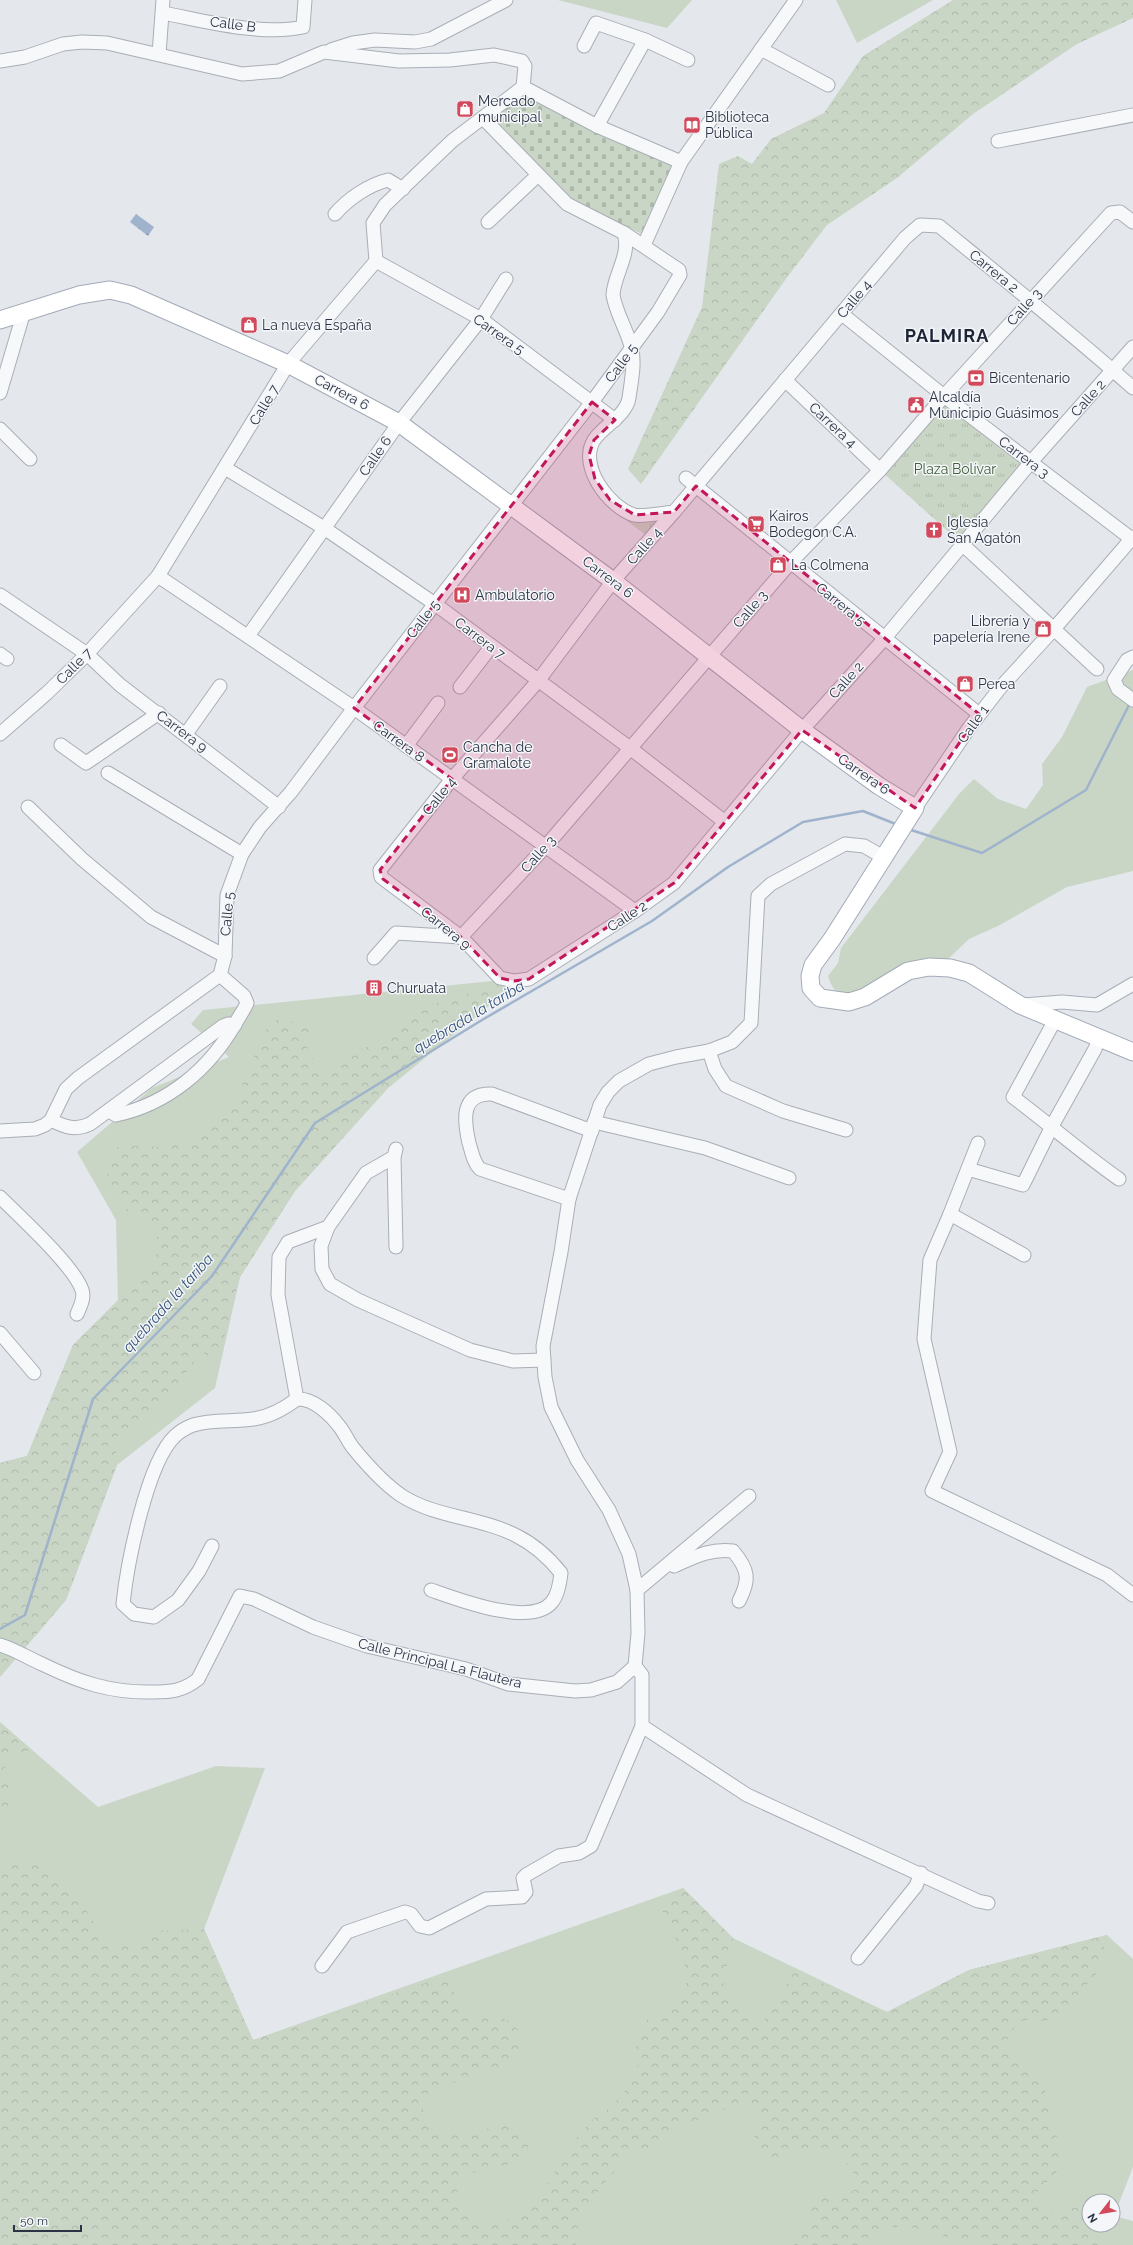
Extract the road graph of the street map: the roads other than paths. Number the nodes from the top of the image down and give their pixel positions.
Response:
1 (163, 0) edge
2 (305, 0) edge
3 (506, 0) edge
4 (796, 0) edge
5 (163, 13) junction
6 (645, 40) junction
7 (584, 46) dead end
8 (762, 49) junction
9 (324, 52) junction
10 (159, 54) junction
11 (688, 60) dead end
12 (0, 61) edge
13 (828, 85) dead end
14 (523, 87) junction
15 (1133, 115) edge
16 (483, 118) junction
17 (597, 126) junction
18 (998, 141) dead end
19 (681, 162) junction
20 (538, 175) junction
21 (403, 189) junction
22 (335, 214) dead end
23 (488, 222) dead end
24 (1133, 222) edge
25 (624, 233) junction
26 (905, 238) joint
27 (644, 246) junction
28 (376, 261) junction
29 (506, 279) dead end
30 (1030, 300) junction
31 (23, 314) junction
32 (842, 314) junction
33 (481, 319) junction
34 (0, 320) edge
35 (1133, 347) edge
36 (632, 349) junction
37 (288, 364) junction
38 (1113, 370) junction
39 (785, 380) junction
40 (1133, 388) edge
41 (0, 393) edge
42 (944, 396) junction
43 (592, 402) junction
44 (614, 420) junction
45 (399, 423) junction
46 (0, 429) edge
47 (30, 459) dead end
48 (1030, 462) junction
49 (225, 468) junction
50 (880, 470) junction
51 (691, 482) junction
52 (512, 505) junction
53 (674, 512) junction
54 (324, 528) junction
55 (1132, 539) edge
56 (962, 544) junction
57 (791, 562) junction
58 (158, 576) junction
59 (613, 581) junction
60 (0, 595) edge
61 (435, 604) junction
62 (1053, 630) junction
63 (248, 636) junction
64 (884, 639) junction
65 (491, 647) junction
66 (87, 654) junction
67 (709, 656) junction
68 (1133, 657) edge
69 (1097, 669) dead end
70 (538, 681) junction
71 (220, 686) dead end
72 (460, 686) dead end
73 (1133, 700) edge
74 (438, 703) dead end
75 (354, 708) junction
76 (159, 713) junction
77 (979, 714) junction
78 (802, 730) junction
79 (0, 734) edge
80 (186, 734) junction
81 (61, 745) dead end
82 (406, 746) junction
83 (630, 748) junction
84 (108, 773) dead end
85 (452, 779) junction
86 (28, 807) dead end
87 (279, 807) junction
88 (915, 808) junction
89 (725, 822) junction
90 (546, 846) junction
91 (242, 854) junction
92 (885, 858) junction
93 (383, 879) joint
94 (635, 911) junction
95 (461, 937) junction
96 (224, 958) junction
97 (374, 958) dead end
98 (220, 975) junction
99 (529, 979) joint
100 (1133, 984) edge
101 (1020, 1005) junction
102 (1055, 1020) junction
103 (235, 1025) junction
104 (1099, 1038) junction
105 (1131, 1050) edge
106 (709, 1051) junction
107 (109, 1111) junction
108 (51, 1120) junction
109 (593, 1126) junction
110 (1052, 1126) junction
111 (846, 1130) dead end
112 (0, 1131) edge
113 (978, 1143) dead end
114 (968, 1169) junction
115 (789, 1178) dead end
116 (1119, 1179) dead end
117 (0, 1197) edge
118 (569, 1199) junction
119 (950, 1214) junction
120 (328, 1227) junction
121 (396, 1247) dead end
122 (1024, 1255) dead end
123 (77, 1314) dead end
124 (0, 1333) edge
125 (544, 1360) junction
126 (34, 1373) dead end
127 (297, 1399) junction
128 (749, 1496) dead end
129 (212, 1546) dead end
130 (658, 1573) junction
131 (431, 1590) dead end
132 (637, 1590) junction
133 (1133, 1595) edge
134 (739, 1601) dead end
135 (0, 1645) edge
136 (635, 1666) junction
137 (642, 1726) junction
138 (921, 1873) junction
139 (988, 1903) dead end
140 (858, 1958) dead end
141 (322, 1966) dead end

1 - 5 street
2 - 5 street, Calle B
3 - 9 street
4 - 8 street
5 - 10 street
6 - 7 street
6 - 11 street
6 - 17 street
8 - 13 street
8 - 19 street
9 - 10 street
9 - 14 street
10 - 12 street
14 - 16 street
14 - 17 street
15 - 18 street
16 - 20 street
16 - 21 street
17 - 19 street
19 - 27 street
20 - 23 street
20 - 25 street
21 - 22 street
21 - 28 street
24 - 30 street, Calle 3
25 - 27 street
25 - 36 street
26 - 30 street, Carrera 2
26 - 32 street, Calle 4
27 - 36 street, Calle 5
28 - 33 street, Carrera 5
28 - 37 street, Calle 7
29 - 33 street, Calle 6
30 - 38 street, Carrera 2
30 - 42 street, Calle 3
31 - 34 main road, Carrera 6
31 - 37 main road, Carrera 6
31 - 41 street
32 - 39 street, Calle 4
32 - 42 street, Carrera 3
33 - 43 street, Carrera 5
33 - 45 street, Calle 6
35 - 38 street, Calle 2
36 - 43 street, Calle 5
36 - 44 street
37 - 45 main road, Carrera 6
37 - 49 street, Calle 7
38 - 40 street, Carrera 2
38 - 48 street, Calle 2
39 - 50 street, Carrera 4
39 - 51 street, Calle 4
42 - 48 street, Carrera 3
42 - 50 street, Calle 3
43 - 44 street, Carrera 5
43 - 52 street, Calle 5
44 - 53 street
45 - 52 main road, Carrera 6
45 - 54 street, Calle 6
46 - 47 street
48 - 55 street, Carrera 3
48 - 56 street, Calle 2
49 - 54 street, Carrera 7
49 - 58 street, Calle 7
50 - 57 street, Calle 3
51 - 53 street, Calle 4
51 - 57 street, Carrera 5
52 - 59 main road, Carrera 6
52 - 61 street, Calle 5
53 - 59 street, Calle 4
54 - 61 street, Carrera 7
54 - 63 street, Calle 6
55 - 62 street, Calle 1
56 - 62 street
56 - 64 street, Calle 2
57 - 64 street, Carrera 5
57 - 67 street, Calle 3
58 - 63 street, Carrera 8
58 - 66 street, Calle 7
59 - 67 main road, Carrera 6
59 - 70 street, Calle 4
60 - 66 street, Carrera 9
61 - 65 street, Carrera 7
61 - 75 street, Calle 5
62 - 69 street
62 - 77 street, Calle 1
63 - 75 street, Carrera 8
64 - 77 street, Carrera 5
64 - 78 street, Calle 2
65 - 70 street, Carrera 7
65 - 72 street
66 - 76 street, Carrera 9
66 - 79 street, Calle 7
67 - 78 main road, Carrera 6
67 - 83 street, Calle 3
68 - 73 street
70 - 83 street, Carrera 7
70 - 85 street, Calle 4
71 - 80 street
74 - 82 street
75 - 82 street, Carrera 8
75 - 87 street, Calle 5
76 - 80 street, Carrera 9
76 - 81 street
77 - 88 street, Calle 1
78 - 88 main road, Carrera 6
78 - 89 street, Calle 2
80 - 87 street, Carrera 9
82 - 85 street, Carrera 8
83 - 89 street, Carrera 7
83 - 90 street, Calle 3
84 - 91 street
85 - 90 street, Carrera 8
85 - 93 street, Calle 4
86 - 96 street
87 - 91 street, Calle 5
88 - 92 main road
89 - 94 street, Calle 2
90 - 94 street, Carrera 8
90 - 95 street, Calle 3
91 - 96 street, Calle 5
92 - 101 main road
92 - 106 street
93 - 95 street, Carrera 9
94 - 99 street, Calle 2
95 - 97 street
95 - 99 street, Carrera 9
96 - 98 street, Calle 5
98 - 103 street
98 - 108 street
100 - 101 street
101 - 102 main road
102 - 104 main road
102 - 110 street
103 - 107 street
103 - 107 street
104 - 105 main road
104 - 110 street
106 - 109 street
106 - 111 street
107 - 108 street
108 - 112 street
109 - 115 street
109 - 118 street
109 - 118 street
110 - 114 street
110 - 116 street
113 - 114 street
114 - 119 street
117 - 123 street
118 - 125 street
119 - 122 street
119 - 133 street
120 - 121 street
120 - 125 street
120 - 127 street
124 - 126 street
125 - 132 street
127 - 129 street
127 - 131 street
128 - 130 street
130 - 132 street
130 - 134 street
132 - 136 street
135 - 136 street, Calle Principal La Flautera
136 - 137 street
137 - 138 street
137 - 141 street
138 - 139 street
138 - 140 street

